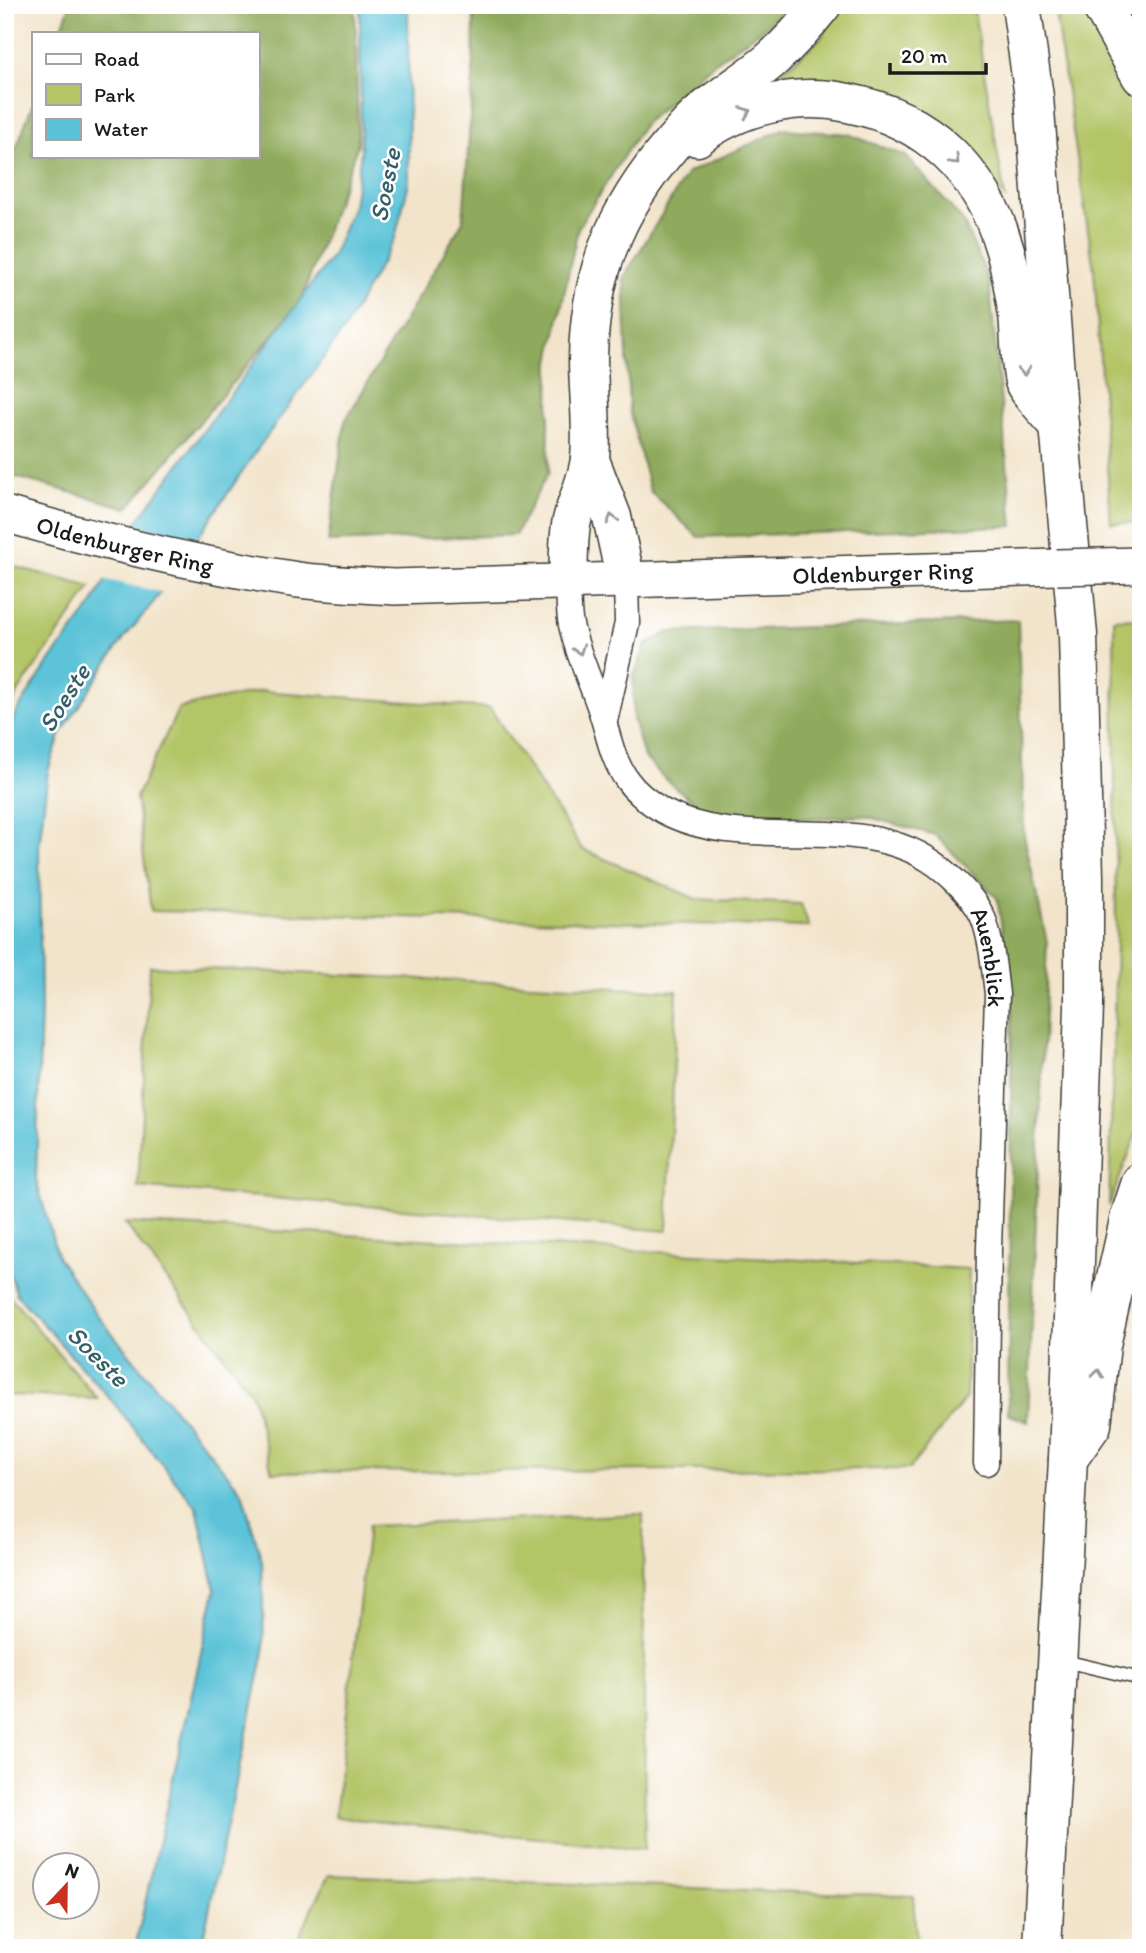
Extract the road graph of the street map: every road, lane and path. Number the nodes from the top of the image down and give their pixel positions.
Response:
1 (821, 5) edge
2 (1021, 5) edge
3 (1101, 5) edge
4 (1141, 76) edge
5 (648, 174) junction
6 (1059, 425) junction
7 (590, 460) junction
8 (5, 514) edge
9 (1141, 565) edge
10 (626, 581) junction
11 (568, 583) junction
12 (605, 722) junction
13 (1141, 1182) edge
14 (1068, 1459) junction
15 (986, 1463) dead end
16 (1056, 1659) junction
17 (1141, 1679) edge
18 (1042, 1948) edge

1 - 5 main road
2 - 6 main road
3 - 4 main road
5 -> 6 main road
5 - 7 main road
6 - 14 main road
10 -> 7 main road
7 - 11 main road
8 - 11 main road, Oldenburger Ring
9 - 10 main road, Oldenburger Ring, bridge
10 - 11 main road, Oldenburger Ring
10 - 12 street, Auenblick
11 -> 12 street, Auenblick
12 - 15 street, Auenblick
14 -> 13 main road
14 - 16 main road
16 - 17 lane
16 - 18 main road

